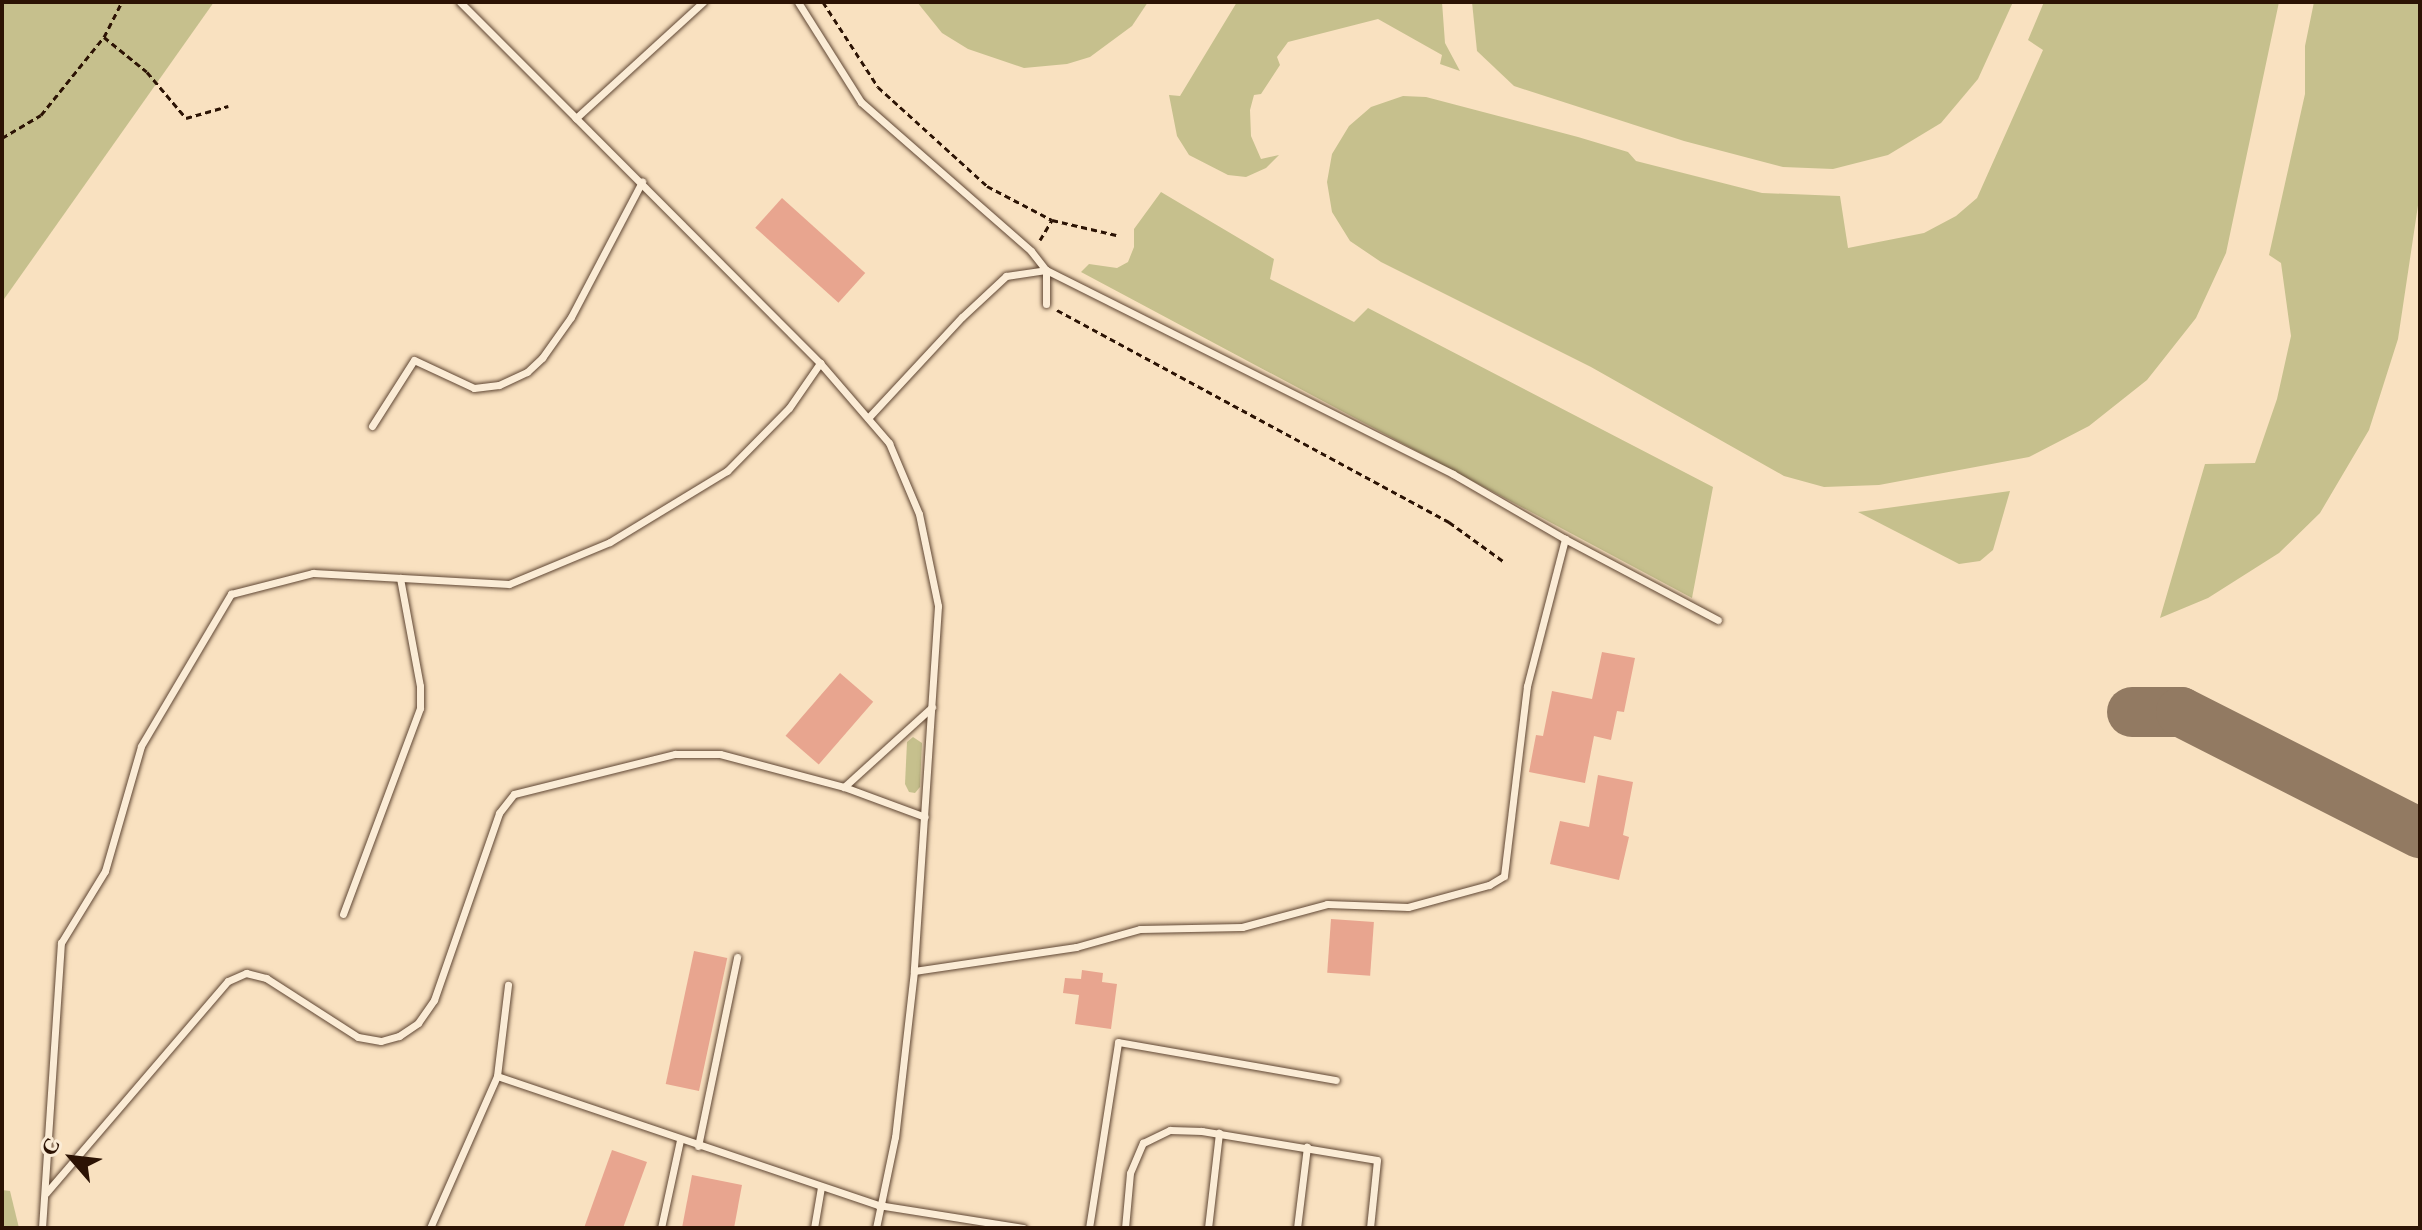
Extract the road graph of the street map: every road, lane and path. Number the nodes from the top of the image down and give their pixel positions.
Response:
1 (122, 2) edge
2 (460, 2) edge
3 (703, 2) edge
4 (798, 2) edge
5 (823, 2) edge
6 (104, 37) junction
7 (228, 106) dead end
8 (576, 118) junction
9 (2, 138) edge
10 (642, 182) junction
11 (1052, 220) junction
12 (1045, 235) dead end
13 (1116, 235) dead end
14 (1046, 270) junction
15 (1046, 304) joint
16 (820, 363) junction
17 (868, 418) junction
18 (372, 426) dead end
19 (1565, 539) junction
20 (1503, 561) dead end
21 (400, 578) junction
22 (1718, 620) dead end
23 (932, 707) junction
24 (844, 787) junction
25 (925, 817) junction
26 (343, 914) dead end
27 (737, 957) dead end
28 (914, 971) junction
29 (508, 985) dead end
30 (497, 1076) junction
31 (1336, 1080) dead end
32 (1219, 1133) junction
33 (680, 1140) junction
34 (698, 1146) junction
35 (1307, 1147) junction
36 (821, 1187) junction
37 (46, 1194) junction
38 (878, 1205) junction
39 (42, 1228) edge
40 (430, 1228) edge
41 (661, 1228) edge
42 (814, 1228) edge
43 (876, 1228) edge
44 (1023, 1228) edge
45 (1089, 1228) edge
46 (1125, 1228) edge
47 (1208, 1228) edge
48 (1297, 1228) edge
49 (1370, 1228) edge

1 - 6 path
2 - 8 lane
3 - 8 lane
4 - 14 lane
5 - 11 path
6 - 7 path
6 - 9 path
8 - 10 lane
10 - 16 lane
10 - 18 lane
11 - 12 path
11 - 13 path
14 - 15 lane
14 - 17 lane
14 - 19 lane
15 - 20 path
16 - 17 lane
16 - 21 lane
17 - 23 lane
19 - 22 lane
19 - 28 lane
21 - 26 lane
21 - 37 lane
23 - 24 lane
23 - 25 lane
24 - 25 lane
24 - 37 lane
25 - 28 lane
27 - 34 lane
28 - 38 lane
29 - 30 lane
30 - 33 lane
30 - 40 lane
31 - 45 lane
32 - 35 lane
32 - 46 lane
32 - 47 lane
33 - 34 lane
33 - 41 lane
34 - 36 lane
35 - 48 lane
35 - 49 lane
36 - 38 lane
36 - 42 lane
37 - 39 lane
38 - 43 lane
38 - 44 lane

